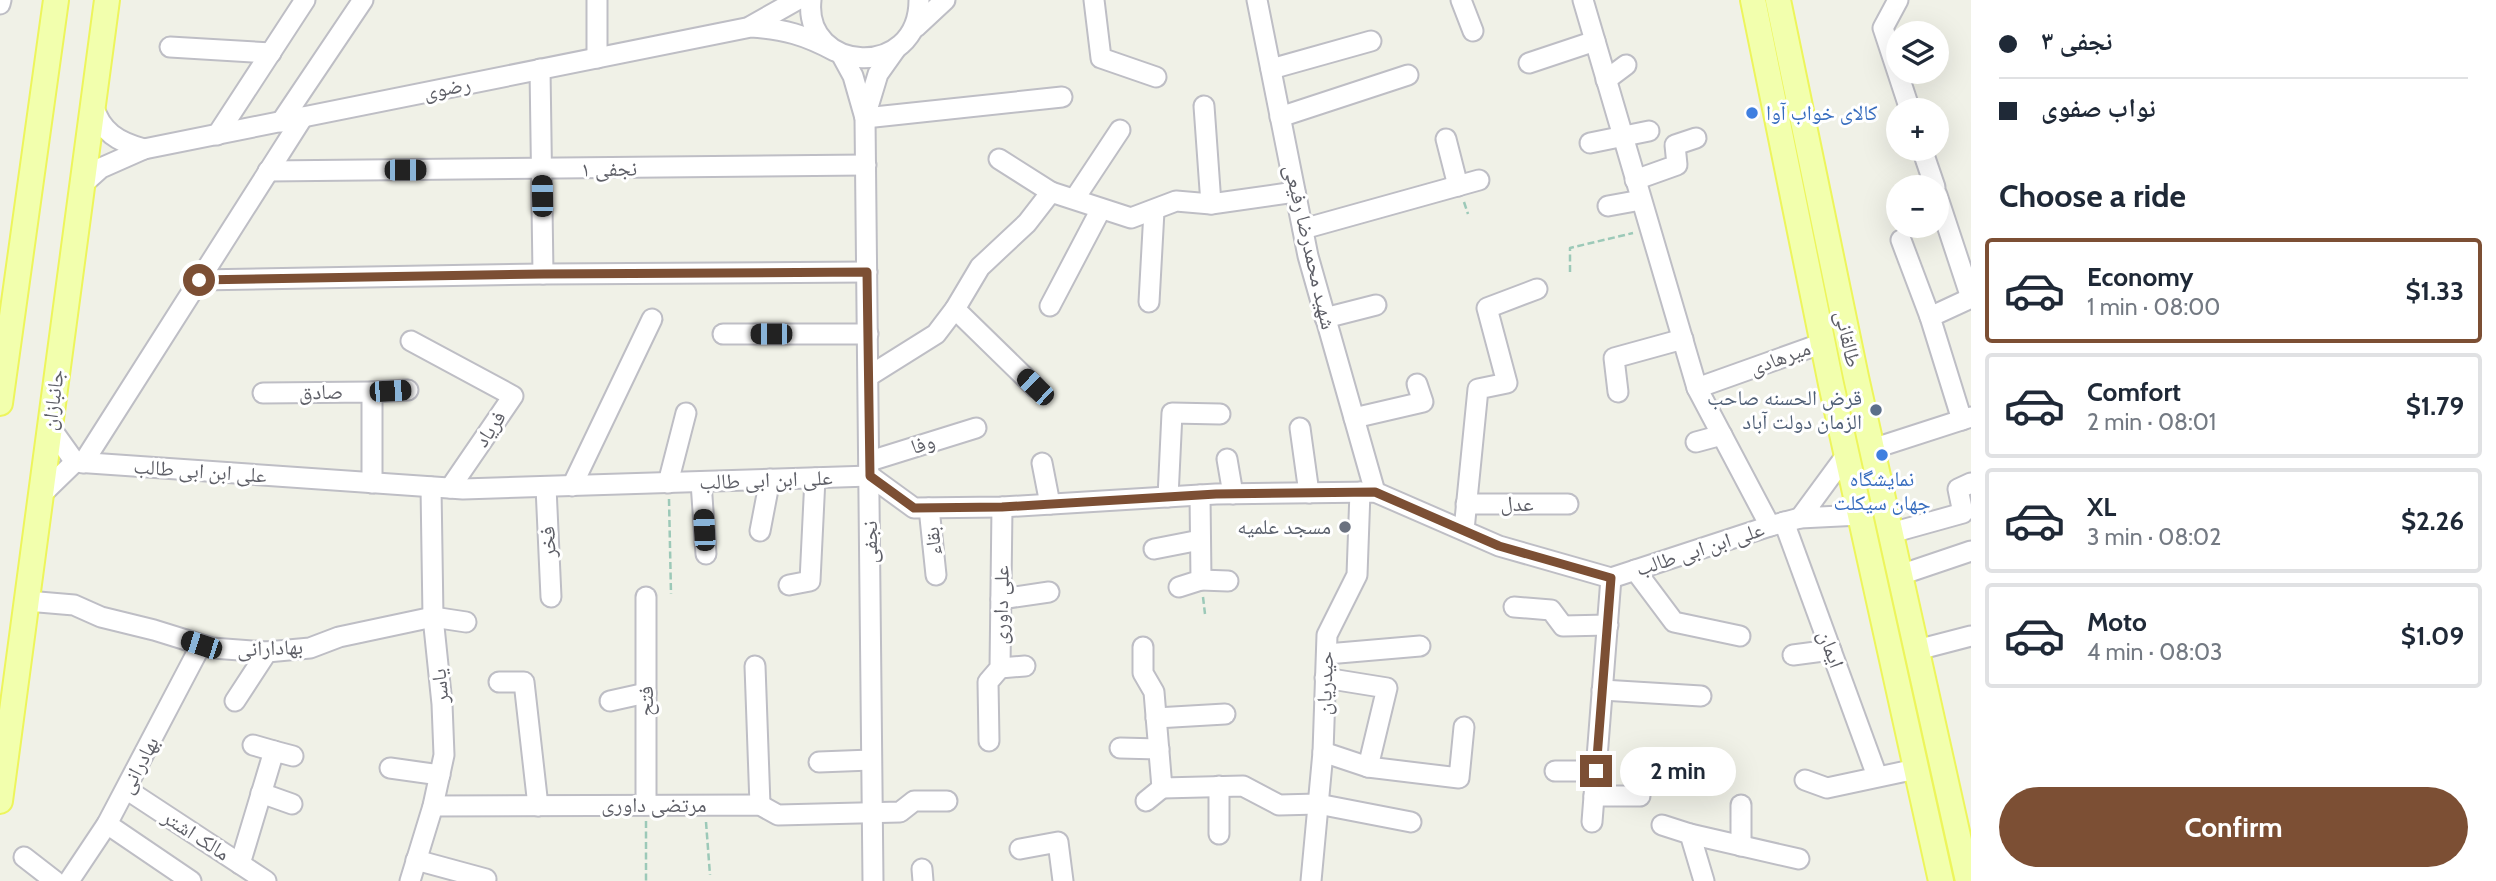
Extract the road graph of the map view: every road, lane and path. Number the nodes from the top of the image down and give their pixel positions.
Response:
1 (56, 0) edge
2 (107, 0) edge
3 (305, 0) edge
4 (363, 0) edge
5 (597, 0) edge
6 (797, 0) edge
7 (811, 0) edge
8 (919, 0) edge
9 (945, 0) edge
10 (1094, 0) edge
11 (1257, 0) edge
12 (1461, 0) edge
13 (1754, 0) edge
14 (1778, 0) edge
15 (1898, 0) edge
16 (1585, 1) edge
17 (1887, 21) edge
18 (751, 27) junction
19 (913, 30) junction
20 (1473, 31) dead end
21 (1371, 41) dead end
22 (1595, 41) junction
23 (170, 47) dead end
24 (896, 49) junction
25 (838, 52) junction
26 (271, 53) junction
27 (597, 58) junction
28 (1529, 63) dead end
29 (1626, 65) dead end
30 (540, 69) junction
31 (1271, 69) junction
32 (1408, 75) dead end
33 (1156, 77) dead end
34 (1605, 80) junction
35 (1062, 97) dead end
36 (93, 104) junction
37 (1204, 106) dead end
38 (303, 117) junction
39 (1280, 117) junction
40 (865, 118) junction
41 (281, 122) junction
42 (1120, 130) dead end
43 (1649, 131) dead end
44 (217, 135) junction
45 (1622, 137) junction
46 (1696, 138) dead end
47 (1446, 139) dead end
48 (1590, 143) dead end
49 (144, 149) junction
50 (999, 159) dead end
51 (866, 165) junction
52 (541, 170) junction
53 (268, 171) junction
54 (1479, 180) dead end
55 (1635, 180) junction
56 (82, 186) junction
57 (1458, 186) junction
58 (1051, 192) junction
59 (1295, 192) junction
60 (1075, 198) junction
61 (1641, 200) junction
62 (1210, 204) junction
63 (1608, 206) dead end
64 (1101, 209) junction
65 (1154, 211) junction
66 (1303, 229) junction
67 (1650, 229) junction
68 (1949, 231) edge
69 (1901, 240) dead end
70 (867, 272) junction
71 (1570, 272) dead end
72 (543, 274) junction
73 (199, 280) junction
74 (1537, 289) dead end
75 (1971, 298) edge
76 (1149, 302) dead end
77 (1376, 305) dead end
78 (1050, 306) dead end
79 (955, 309) junction
80 (1930, 317) junction
81 (652, 318) dead end
82 (1325, 318) junction
83 (723, 334) dead end
84 (868, 334) junction
85 (1683, 339) junction
86 (411, 341) dead end
87 (1823, 343) junction
88 (869, 376) junction
89 (1417, 384) dead end
90 (1035, 387) dead end
91 (1697, 388) junction
92 (408, 390) dead end
93 (372, 392) junction
94 (263, 393) dead end
95 (1618, 393) dead end
96 (0, 403) edge
97 (687, 413) dead end
98 (1220, 414) dead end
99 (1354, 418) junction
100 (1966, 419) edge
101 (50, 427) junction
102 (976, 428) dead end
103 (1300, 428) dead end
104 (1722, 435) junction
105 (1696, 442) dead end
106 (1872, 449) junction
107 (1847, 454) junction
108 (1227, 459) dead end
109 (79, 463) junction
110 (1042, 463) dead end
111 (870, 468) junction
112 (815, 478) junction
113 (770, 480) junction
114 (701, 482) junction
115 (372, 483) junction
116 (668, 483) junction
117 (1971, 483) edge
118 (572, 486) junction
119 (546, 487) junction
120 (440, 488) junction
121 (1367, 492) junction
122 (1309, 493) junction
123 (1233, 494) junction
124 (41, 495) junction
125 (1200, 495) junction
126 (1168, 497) junction
127 (1050, 504) junction
128 (1466, 504) junction
129 (1569, 504) dead end
130 (1002, 507) junction
131 (929, 508) junction
132 (1860, 515) junction
133 (1785, 522) junction
134 (1464, 530) junction
135 (760, 531) dead end
136 (1891, 533) junction
137 (1200, 540) junction
138 (1154, 549) dead end
139 (1971, 551) edge
140 (706, 554) dead end
141 (1636, 570) junction
142 (936, 575) dead end
143 (1900, 575) junction
144 (1611, 578) junction
145 (1201, 580) junction
146 (1228, 581) dead end
147 (789, 585) dead end
148 (1179, 587) dead end
149 (1049, 592) dead end
150 (671, 594) dead end
151 (551, 597) dead end
152 (646, 597) dead end
153 (1001, 599) junction
154 (27, 601) junction
155 (1514, 607) dead end
156 (433, 617) junction
157 (466, 622) dead end
158 (1608, 625) junction
159 (1740, 636) dead end
160 (1971, 636) edge
161 (201, 645) junction
162 (1420, 646) dead end
163 (1143, 647) dead end
164 (1831, 650) junction
165 (1917, 650) junction
166 (267, 652) junction
167 (1326, 654) junction
168 (1793, 655) dead end
169 (755, 666) dead end
170 (1025, 666) dead end
171 (1000, 668) junction
172 (1325, 678) junction
173 (499, 682) dead end
174 (1602, 690) junction
175 (646, 693) junction
176 (1701, 696) dead end
177 (235, 701) dead end
178 (610, 701) dead end
179 (1225, 714) dead end
180 (1156, 718) junction
181 (1464, 727) dead end
182 (989, 741) dead end
183 (253, 745) dead end
184 (1120, 748) dead end
185 (1159, 749) junction
186 (274, 751) junction
187 (1323, 751) junction
188 (293, 756) dead end
189 (871, 760) junction
190 (820, 762) dead end
191 (1368, 767) junction
192 (390, 768) dead end
193 (1916, 769) junction
194 (1555, 771) dead end
195 (1596, 771) junction
196 (440, 775) junction
197 (1877, 776) junction
198 (1805, 780) dead end
199 (1219, 786) junction
200 (1163, 788) junction
201 (126, 789) junction
202 (261, 793) junction
203 (1594, 796) junction
204 (1640, 796) dead end
205 (0, 801) edge
206 (947, 801) dead end
207 (1146, 801) dead end
208 (292, 804) dead end
209 (1318, 804) junction
210 (646, 805) junction
211 (704, 805) junction
212 (760, 805) junction
213 (1741, 805) dead end
214 (433, 806) junction
215 (538, 806) junction
216 (872, 813) junction
217 (1410, 822) dead end
218 (1592, 822) dead end
219 (107, 824) junction
220 (1662, 825) dead end
221 (1219, 834) dead end
222 (1690, 834) junction
223 (1964, 835) edge
224 (1741, 846) junction
225 (1020, 849) dead end
226 (24, 857) dead end
227 (1799, 859) dead end
228 (416, 860) junction
229 (240, 864) junction
230 (710, 875) dead end
231 (1958, 878) edge
232 (486, 879) dead end
233 (55, 881) edge
234 (69, 881) edge
235 (191, 881) edge
236 (266, 881) edge
237 (410, 881) edge
238 (646, 881) edge
239 (873, 881) edge
240 (1063, 881) edge
241 (1311, 881) edge
242 (1704, 881) edge

1 - 96 main road
2 - 36 main road, جانبازان
3 - 26 street
4 - 41 street
5 - 27 street
6 - 18 street
7 - 25 street
8 - 19 street
9 - 19 street
10 - 33 street
11 - 31 street, شهید محمدرضا رفیعی
12 - 20 street
13 - 87 main road, طالقانی
14 - 106 main road, طالقانی
15 - 17 street
16 - 22 street, ایمان
18 - 25 street
18 - 27 street, رضوی
19 - 24 street
21 - 31 street
22 - 28 street
22 - 34 street, ایمان
23 - 26 street
24 - 25 street
24 - 40 street
25 - 40 street
26 - 44 street
27 - 30 street, رضوی
29 - 34 street
30 - 38 street, رضوی
30 - 52 street
31 - 39 street, شهید محمدرضا رفیعی
32 - 39 street
34 - 45 street, ایمان
35 - 40 street
36 - 49 street
36 - 56 main road, جانبازان
37 - 62 street
38 - 41 street, رضوی
38 - 53 street
39 - 59 street, شهید محمدرضا رفیعی
40 - 51 street, نجفی
41 - 44 street, رضوی
42 - 60 street
43 - 45 street
44 - 49 street, رضوی
45 - 48 street
45 - 55 street, ایمان
46 - 55 street
47 - 57 street
49 - 56 street, رضوی
50 - 58 street
51 - 52 street, نجفی ۱
51 - 70 street, نجفی
52 - 53 street, نجفی ۱
52 - 72 street
53 - 73 street
54 - 57 street
55 - 61 street, ایمان
56 - 101 main road, جانبازان
57 - 66 street
58 - 60 street
58 - 79 street
59 - 62 street
59 - 66 street, شهید محمدرضا رفیعی
60 - 64 street
61 - 63 street
61 - 67 street, ایمان
62 - 65 street
64 - 65 street
64 - 78 street
65 - 76 street
66 - 82 street, شهید محمدرضا رفیعی
67 - 71 path
67 - 85 street, ایمان
68 - 75 street
69 - 80 street
70 - 72 street
70 - 84 street, نجفی
72 - 73 street
73 - 109 street
74 - 128 street
75 - 80 street
77 - 82 street
79 - 88 street
79 - 90 street
80 - 100 street
81 - 118 street
82 - 99 street, شهید محمدرضا رفیعی
83 - 84 street
84 - 88 street, نجفی
85 - 91 street, ایمان
85 - 95 street
86 - 120 street, فریاد
87 - 91 street, میرهادی
87 - 107 main road, طالقانی
88 - 111 street, نجفی
89 - 99 street
91 - 104 street, ایمان
92 - 93 street
93 - 94 street, صادق
93 - 115 street, صادق
97 - 116 street
98 - 126 street
99 - 121 street, شهید محمدرضا رفیعی
100 - 106 street
101 - 109 street
101 - 124 main road, جانبازان
102 - 111 street, وفا
103 - 122 street
104 - 105 street
104 - 133 street, ایمان
106 - 136 main road, طالقانی
107 - 132 main road, طالقانی
107 - 133 street
108 - 123 street
109 - 115 street, علی ابن ابی طالب
109 - 124 street
110 - 127 street
111 - 112 street, علی ابن ابی طالب
111 - 131 street, علی ابن ابی طالب
111 - 189 street, نجفی
112 - 113 street, علی ابن ابی طالب
112 - 147 street
113 - 114 street, علی ابن ابی طالب
113 - 135 street
114 - 116 street, علی ابن ابی طالب
114 - 140 street
115 - 120 street, علی ابن ابی طالب
116 - 118 street, علی ابن ابی طالب
116 - 150 path
117 - 136 street
118 - 119 street, علی ابن ابی طالب
119 - 120 street, علی ابن ابی طالب
119 - 151 street, فخر
120 - 156 street, یاسر
121 - 122 street, علی ابن ابی طالب
121 - 134 street, علی ابن ابی طالب
121 - 167 street, حیدریان
122 - 123 street, علی ابن ابی طالب
123 - 125 street, علی ابن ابی طالب
124 - 154 main road, جانبازان
125 - 126 street, علی ابن ابی طالب
125 - 137 street
126 - 127 street, علی ابن ابی طالب
127 - 130 street, علی ابن ابی طالب
128 - 129 street, عدل
128 - 134 street
130 - 131 street, علی ابن ابی طالب
130 - 153 street, علی داوری
131 - 142 street, بقاء
132 - 133 street, علی ابن ابی طالب
132 - 193 main road, طالقانی
133 - 141 street, علی ابن ابی طالب
133 - 164 street, ایمان
134 - 144 street, علی ابن ابی طالب
136 - 143 main road, طالقانی
137 - 138 street
137 - 145 street
139 - 143 street
141 - 144 street, علی ابن ابی طالب
141 - 159 street
143 - 165 main road, طالقانی
144 - 158 street
145 - 146 street
145 - 148 street
149 - 153 street
152 - 175 street, فتح
153 - 171 street, علی داوری
154 - 161 street, بهادارانی
154 - 205 main road, جانبازان
155 - 158 street
156 - 157 street
156 - 166 street, بهادارانی
156 - 196 street, یاسر
158 - 174 street
160 - 165 street
161 - 166 street, بهادارانی
161 - 201 street, بهادرانی
162 - 167 street
163 - 180 street
164 - 168 street
164 - 197 street, ایمان
165 - 223 main road, طالقانی
166 - 177 street
167 - 172 street, حیدریان
169 - 212 street
170 - 171 street
171 - 182 street, علی داوری
172 - 187 street, حیدریان
172 - 191 street
173 - 215 street
174 - 176 street
174 - 195 street
175 - 178 street
175 - 210 street, فتح
179 - 180 street
180 - 185 street
181 - 191 street
183 - 186 street
184 - 185 street
185 - 200 street
186 - 188 street
186 - 202 street
187 - 191 street
187 - 209 street, حیدریان
189 - 190 street
189 - 216 street, نجفی
192 - 196 street
193 - 197 street
193 - 231 main road, طالقانی
194 - 195 street
195 - 203 street
196 - 214 street, یاسر
197 - 198 street
199 - 200 street
199 - 209 street
199 - 221 street
200 - 207 street
201 - 219 street, بهادرانی
201 - 229 street, مالک اشتر
202 - 208 street
202 - 229 street
203 - 204 street
203 - 218 street
206 - 216 street, مرتضی داوری
209 - 217 street
209 - 241 street, حیدریان
210 - 211 street, مرتضی داوری
210 - 215 street, مرتضی داوری
210 - 238 path
211 - 212 street, مرتضی داوری
211 - 230 path
212 - 216 street, مرتضی داوری
213 - 224 street
214 - 215 street, مرتضی داوری
214 - 228 street, یاسر
216 - 239 street, نجفی
219 - 234 street, بهادرانی
219 - 235 street
220 - 222 street
222 - 224 street
222 - 242 street
223 - 231 main road, طالقانی
224 - 227 street
225 - 240 street
226 - 233 street
228 - 232 street
228 - 237 street, یاسر
229 - 236 street, مالک اشتر

